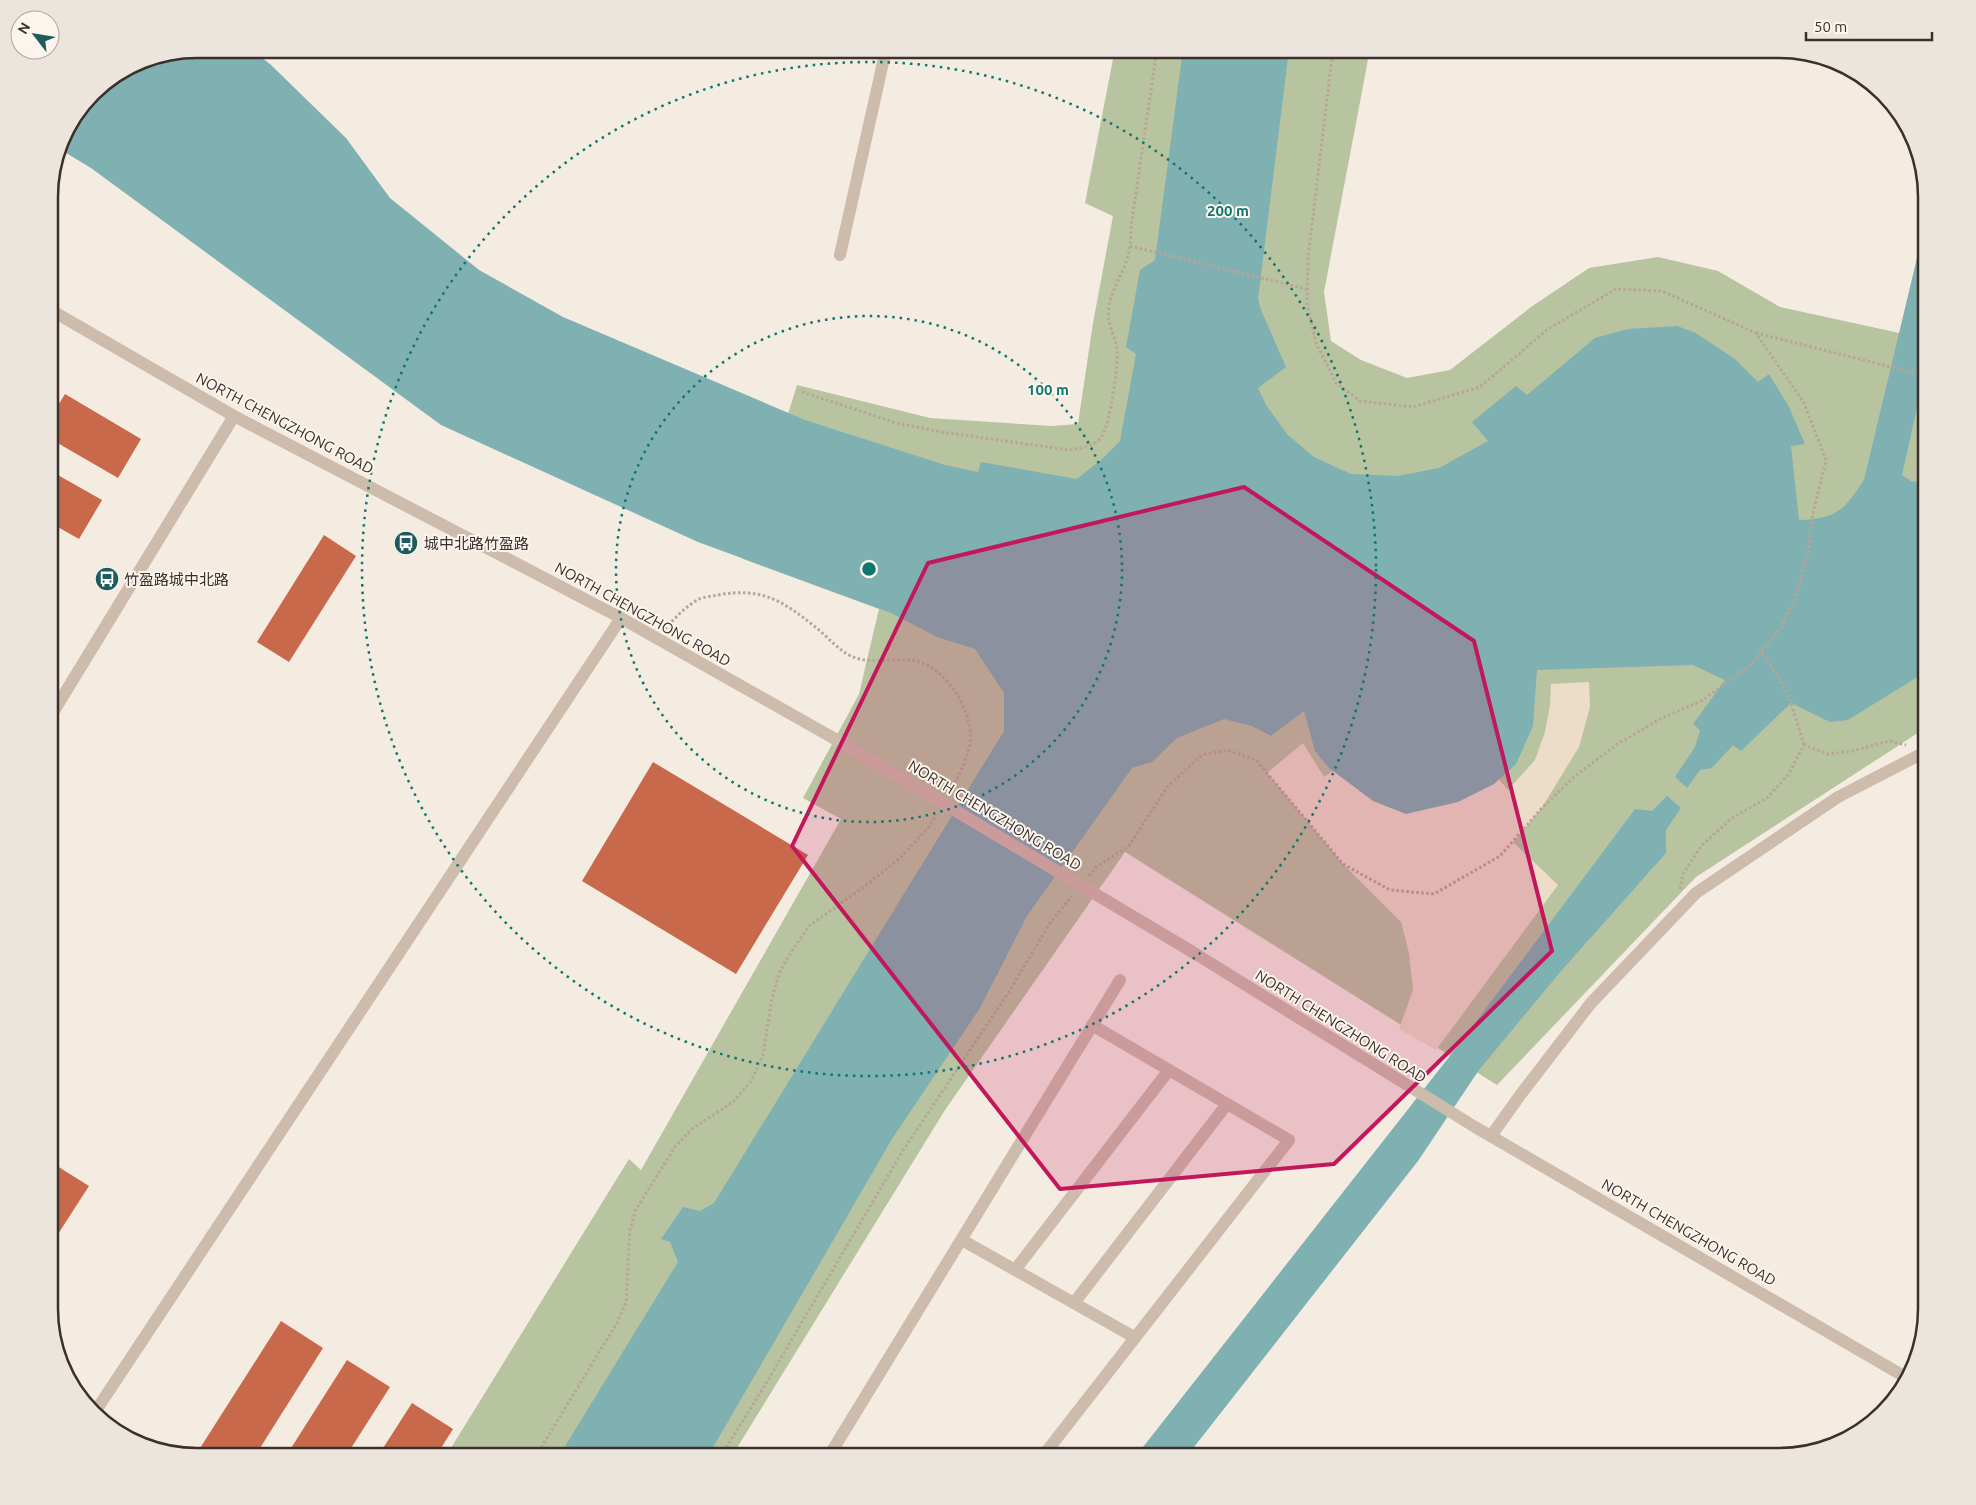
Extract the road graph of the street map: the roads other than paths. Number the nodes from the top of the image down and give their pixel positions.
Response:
1 (884, 58) edge
2 (840, 255) dead end
3 (58, 314) edge
4 (234, 416) junction
5 (621, 618) junction
6 (58, 704) edge
7 (1918, 756) edge
8 (1120, 980) dead end
9 (1092, 1025) junction
10 (1169, 1070) junction
11 (1227, 1104) junction
12 (1491, 1136) junction
13 (962, 1240) junction
14 (1015, 1270) junction
15 (1074, 1303) junction
16 (1134, 1337) junction
17 (1901, 1375) edge
18 (98, 1407) edge
19 (834, 1448) edge
20 (1049, 1448) edge

1 - 2 street
3 - 4 street, NORTH CHENGZHONG ROAD
4 - 5 street, NORTH CHENGZHONG ROAD
4 - 6 street
5 - 12 street, NORTH CHENGZHONG ROAD, bridge
5 - 18 street
7 - 12 street
8 - 9 street
9 - 10 street
9 - 13 street
10 - 11 street
10 - 14 street
11 - 15 street
11 - 16 street
12 - 17 street, NORTH CHENGZHONG ROAD
13 - 14 street
13 - 19 street
14 - 15 street
15 - 16 street
16 - 20 street

